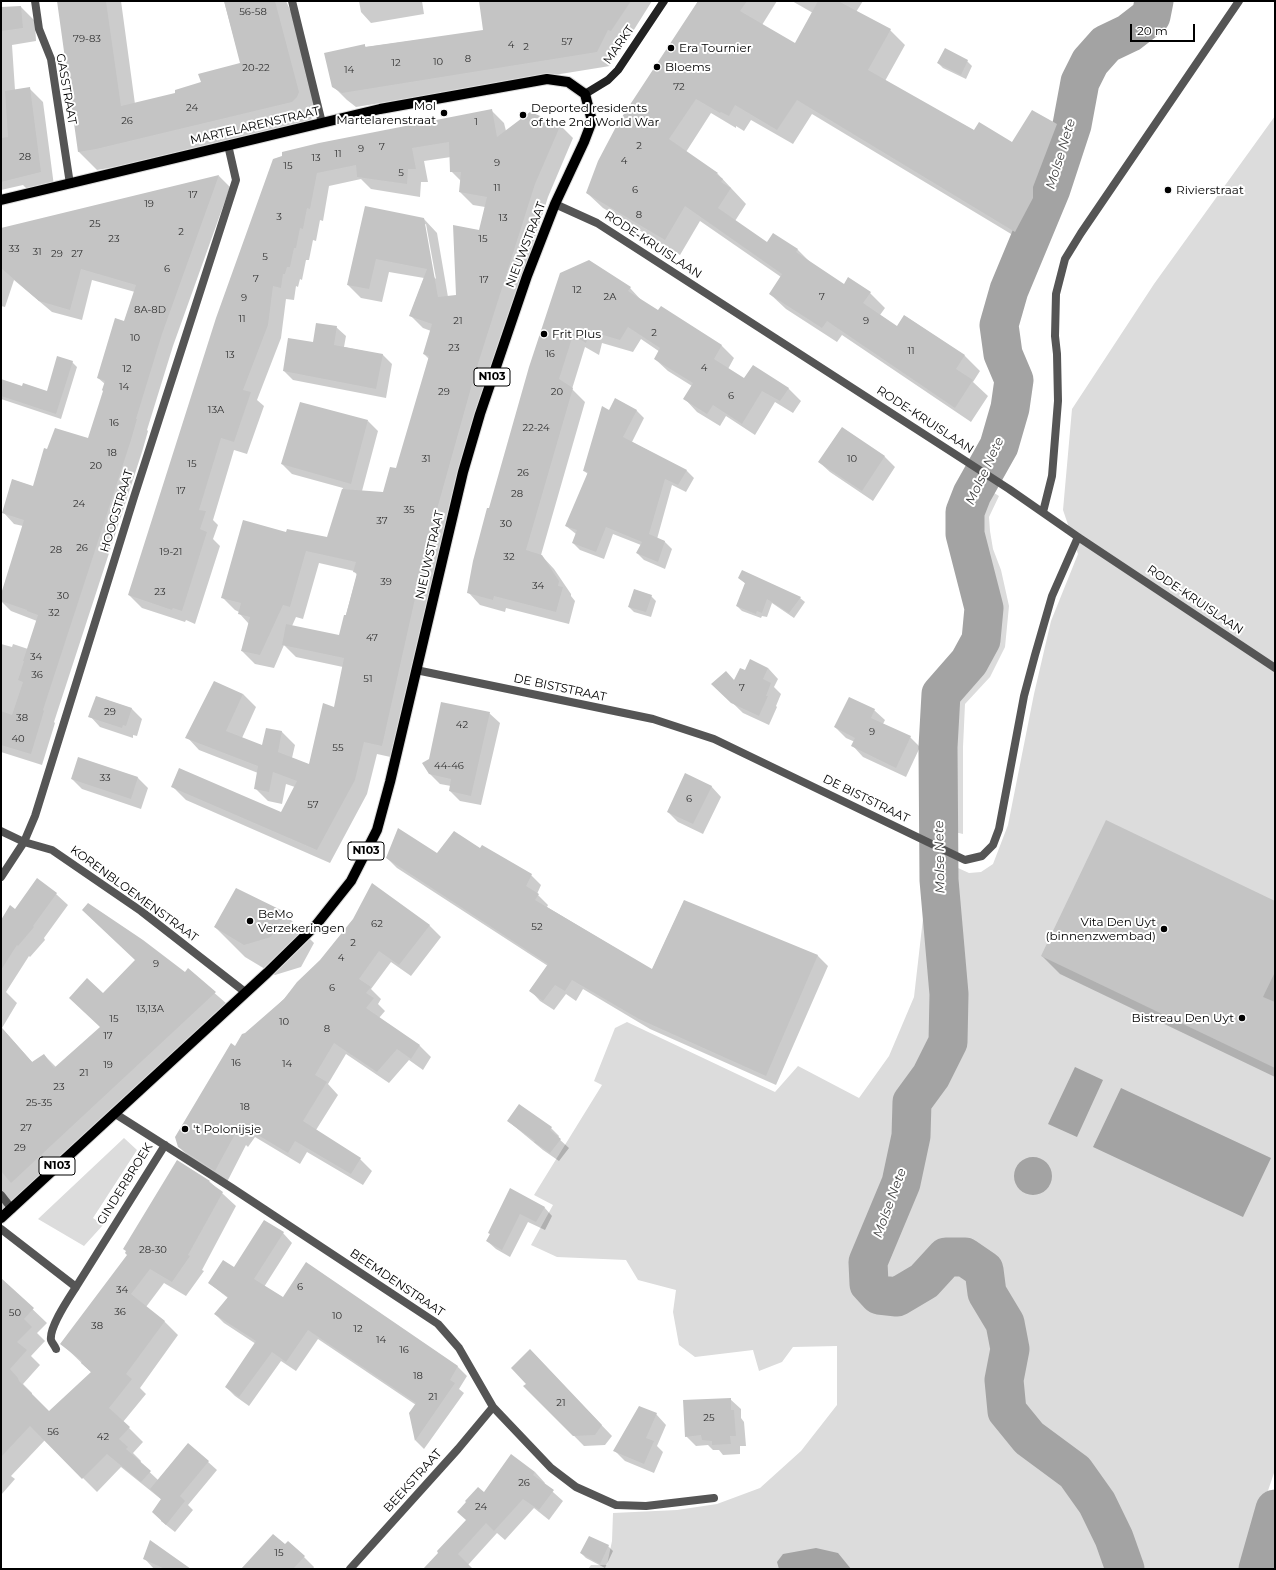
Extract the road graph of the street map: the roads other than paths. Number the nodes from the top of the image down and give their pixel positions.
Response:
1 (35, 1) edge
2 (292, 1) edge
3 (664, 1) edge
4 (1239, 1) edge
5 (585, 94) junction
6 (322, 123) junction
7 (228, 145) junction
8 (70, 184) junction
9 (1, 200) edge
10 (555, 204) junction
11 (1043, 512) junction
12 (1078, 536) junction
13 (1275, 668) edge
14 (416, 670) junction
15 (1, 831) edge
16 (24, 842) junction
17 (1, 877) edge
18 (244, 992) junction
19 (114, 1114) junction
20 (165, 1145) junction
21 (1, 1195) edge
22 (12, 1208) junction
23 (1, 1218) edge
24 (1, 1230) edge
25 (76, 1287) junction
26 (56, 1349) dead end
27 (493, 1407) junction
28 (714, 1498) dead end
29 (350, 1569) edge

1 - 8 street, GASSTRAAT
2 - 6 street
3 - 5 street, MARKT
4 - 11 street
5 - 6 main road, MARTELARENSTRAAT
5 - 10 main road, NIEUWSTRAAT / N103
6 - 7 main road, MARTELARENSTRAAT
7 - 8 main road, MARTELARENSTRAAT
7 - 16 street, HOOGSTRAAT
8 - 9 main road, MARTELARENSTRAAT
10 - 11 street, RODE-KRUISLAAN
10 - 14 main road, NIEUWSTRAAT / N103
11 - 12 street, RODE-KRUISLAAN
12 - 13 street, RODE-KRUISLAAN
12 - 14 street, DE BISTSTRAAT
14 - 18 main road, NIEUWSTRAAT / N103
15 - 16 street, KORENBLOEMENSTRAAT
16 - 17 street, HOOGSTRAAT
16 - 18 street, KORENBLOEMENSTRAAT
18 - 19 main road, N103
19 - 20 street, GINDERBROEK
19 - 22 main road, N103
20 - 25 street, GINDERBROEK
20 - 27 street, BEEMDENSTRAAT
21 - 22 street
22 - 23 main road, N103
24 - 25 street
25 - 26 street, GINDERBROEK
27 - 28 street, BEEMDENSTRAAT
27 - 29 street, BEEKSTRAAT

